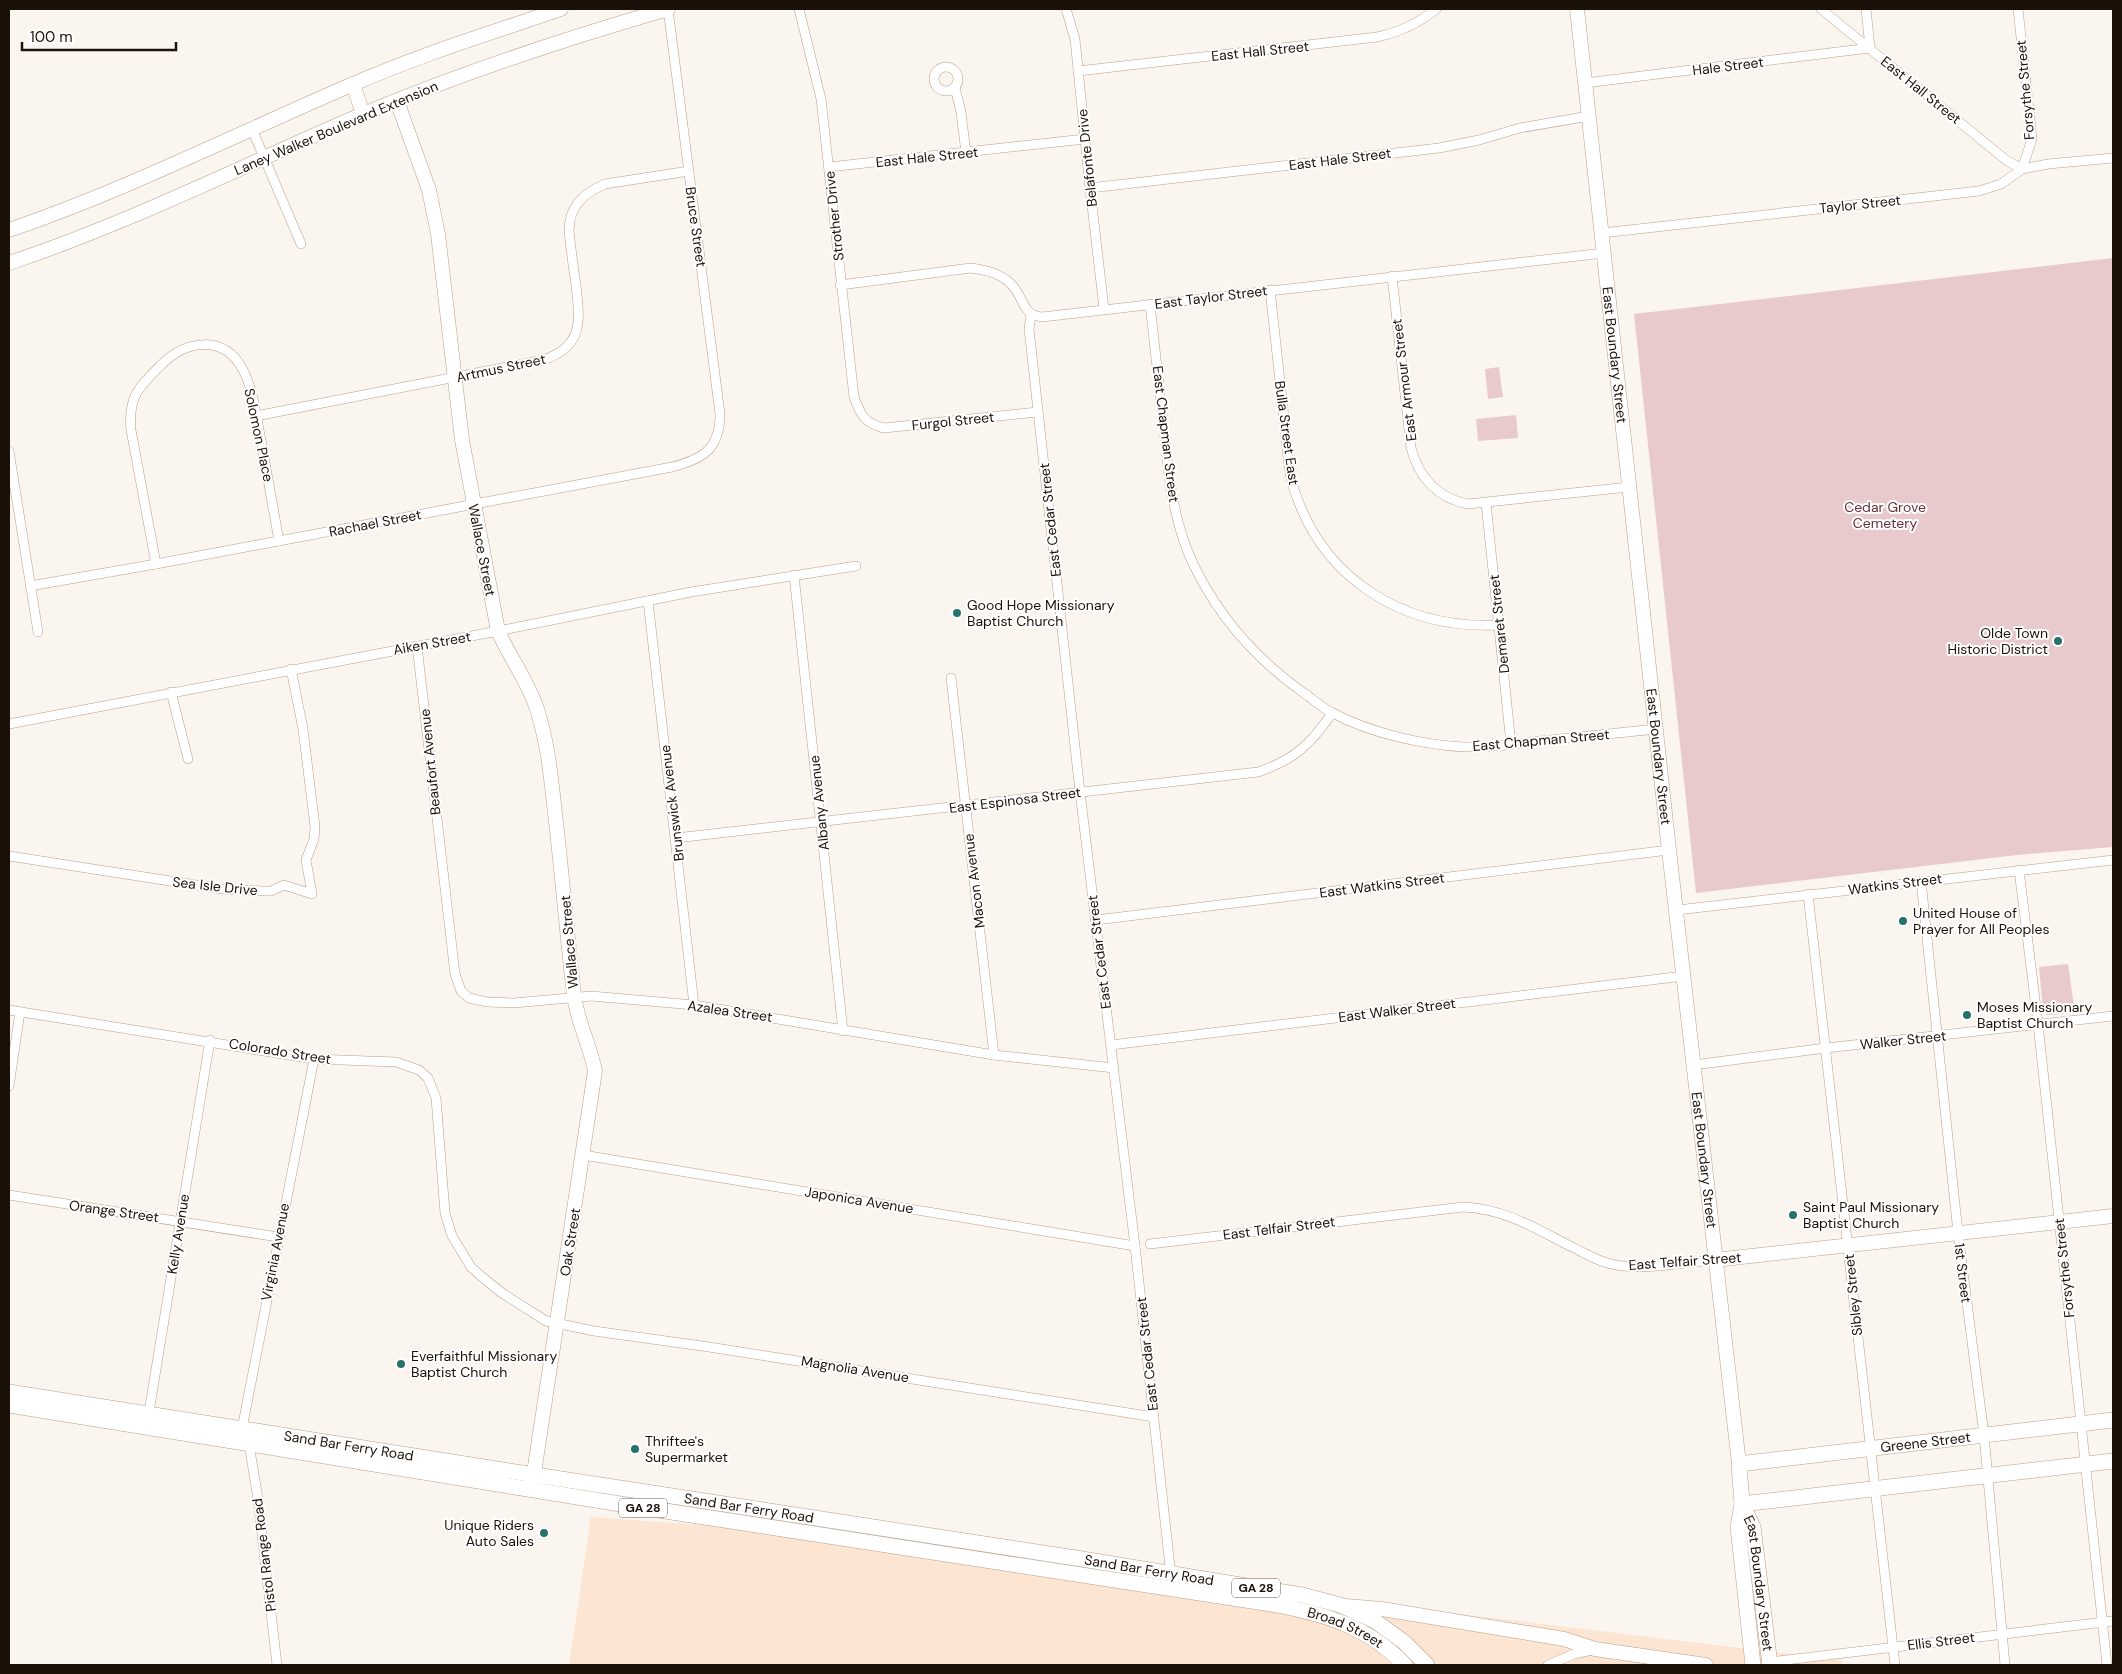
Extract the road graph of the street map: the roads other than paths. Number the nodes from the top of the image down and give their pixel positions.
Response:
1 (561, 9) edge
2 (668, 9) edge
3 (798, 9) edge
4 (1066, 9) edge
5 (1436, 9) edge
6 (1577, 9) edge
7 (1821, 9) edge
8 (1866, 9) edge
9 (2018, 9) edge
10 (634, 14) edge
11 (1870, 48) junction
12 (1078, 71) junction
13 (1585, 83) junction
14 (353, 84) junction
15 (955, 88) dead end
16 (397, 101) junction
17 (363, 114) junction
18 (1589, 116) junction
19 (252, 129) junction
20 (1085, 139) junction
21 (966, 153) junction
22 (264, 158) junction
23 (2113, 158) edge
24 (829, 167) junction
25 (2022, 169) junction
26 (689, 171) junction
27 (1090, 188) junction
28 (9, 230) edge
29 (1602, 233) junction
30 (300, 244) dead end
31 (1604, 253) junction
32 (9, 263) edge
33 (1392, 276) junction
34 (840, 284) junction
35 (1270, 290) junction
36 (1150, 304) junction
37 (1104, 309) junction
38 (1031, 315) junction
39 (456, 378) junction
40 (1038, 412) junction
41 (256, 416) junction
42 (868, 422) joint
43 (713, 445) joint
44 (9, 450) edge
45 (1629, 487) junction
46 (1486, 503) junction
47 (473, 505) junction
48 (279, 541) junction
49 (156, 564) junction
50 (856, 566) dead end
51 (794, 575) junction
52 (30, 586) junction
53 (648, 601) junction
54 (1500, 625) junction
55 (498, 631) junction
56 (38, 632) dead end
57 (417, 646) junction
58 (291, 669) junction
59 (951, 678) dead end
60 (172, 692) junction
61 (1332, 713) junction
62 (9, 724) edge
63 (1656, 729) junction
64 (1511, 744) junction
65 (188, 759) dead end
66 (1080, 792) junction
67 (965, 806) junction
68 (821, 822) junction
69 (676, 838) junction
70 (1669, 850) junction
71 (9, 856) edge
72 (2113, 860) edge
73 (2018, 870) junction
74 (444, 879) joint
75 (1921, 881) junction
76 (1808, 894) junction
77 (1676, 910) junction
78 (1096, 920) junction
79 (1684, 976) junction
80 (574, 996) junction
81 (694, 1005) junction
82 (9, 1010) edge
83 (20, 1012) junction
84 (2113, 1016) edge
85 (2038, 1024) junction
86 (843, 1030) junction
87 (1937, 1036) junction
88 (210, 1040) junction
89 (1111, 1045) junction
90 (1826, 1048) junction
91 (994, 1055) junction
92 (314, 1058) junction
93 (1694, 1065) junction
94 (1114, 1068) junction
95 (9, 1086) edge
96 (583, 1155) junction
97 (9, 1196) edge
98 (2113, 1216) edge
99 (180, 1221) junction
100 (2059, 1222) junction
101 (1958, 1233) junction
102 (278, 1237) junction
103 (1150, 1244) dead end
104 (1848, 1245) junction
105 (1135, 1246) junction
106 (1715, 1260) junction
107 (556, 1324) junction
108 (9, 1392) edge
109 (9, 1406) edge
110 (1154, 1417) junction
111 (2113, 1420) edge
112 (148, 1421) junction
113 (2081, 1424) junction
114 (242, 1429) junction
115 (1984, 1435) junction
116 (249, 1444) junction
117 (1871, 1448) junction
118 (2113, 1461) edge
119 (1739, 1464) junction
120 (2086, 1464) junction
121 (1987, 1476) junction
122 (533, 1482) junction
123 (1875, 1489) junction
124 (1742, 1504) junction
125 (1171, 1581) junction
126 (1277, 1605) joint
127 (1340, 1605) junction
128 (2113, 1621) edge
129 (2102, 1622) junction
130 (2002, 1633) junction
131 (1892, 1646) junction
132 (1596, 1649) junction
133 (1770, 1664) edge
134 (277, 1665) edge
135 (1405, 1665) edge
136 (1427, 1665) edge
137 (1548, 1665) edge
138 (1706, 1665) edge
139 (1753, 1665) edge
140 (1895, 1665) edge
141 (2005, 1665) edge
142 (2106, 1665) edge

1 - 14 main road
2 - 10 main road, Laney Walker Boulevard Extension
2 - 26 street, Bruce Street
3 - 24 street, Strother Drive
4 - 12 street, Belafonte Drive
5 - 12 street, East Hall Street
6 - 13 main road, East Boundary Street
7 - 11 street, East Hall Street
8 - 11 street
9 - 25 street, Forsythe Street
10 - 16 main road, Laney Walker Boulevard Extension
11 - 13 street, Hale Street
11 - 25 street, East Hall Street
12 - 20 street, Belafonte Drive
13 - 18 main road, East Boundary Street
14 - 17 main road
14 - 19 main road
15 - 21 street
16 - 17 main road, Laney Walker Boulevard Extension
16 - 39 main road, Wallace Street
17 - 22 main road, Laney Walker Boulevard Extension
18 - 27 street, East Hale Street
18 - 29 main road, East Boundary Street
19 - 22 street
19 - 28 main road
20 - 21 street, East Hale Street
20 - 27 street, Belafonte Drive
21 - 24 street, East Hale Street
22 - 30 street
22 - 32 main road, Laney Walker Boulevard Extension
23 - 25 street, Taylor Street
24 - 34 street, Strother Drive
25 - 29 street, Taylor Street
26 - 39 street, Artmus Street
26 - 43 street, Bruce Street
27 - 37 street, Belafonte Drive
29 - 31 main road, East Boundary Street
31 - 33 street, East Taylor Street
31 - 45 main road, East Boundary Street
33 - 35 street, East Taylor Street
33 - 46 street, East Armour Street
34 - 38 street
34 - 42 street, Strother Drive
35 - 36 street, East Taylor Street
35 - 54 street, Bulla Street East
36 - 37 street, East Taylor Street
36 - 61 street, East Chapman Street
37 - 38 street, East Taylor Street
38 - 40 street, East Cedar Street
39 - 41 street, Artmus Street
39 - 47 main road, Wallace Street
40 - 42 street, Furgol Street
40 - 66 street, East Cedar Street
41 - 48 street, Solomon Place
41 - 49 street, Solomon Place
43 - 47 street, Rachael Street
44 - 52 street
45 - 46 street, East Armour Street
45 - 63 main road, East Boundary Street
46 - 54 street, Demaret Street
47 - 48 street, Rachael Street
47 - 55 main road, Wallace Street
48 - 49 street, Rachael Street
49 - 52 street, Rachael Street
50 - 51 street, Aiken Street
51 - 53 street, Aiken Street
51 - 68 street, Albany Avenue
52 - 56 street
53 - 55 street, Aiken Street
53 - 69 street, Brunswick Avenue
54 - 64 street, Demaret Street
55 - 57 street, Aiken Street
55 - 80 main road, Wallace Street
57 - 58 street, Aiken Street
57 - 74 street, Beaufort Avenue
58 - 60 street, Aiken Street
58 - 71 street, Sea Isle Drive
59 - 67 street, Macon Avenue
60 - 62 street, Aiken Street
60 - 65 street
61 - 64 street, East Chapman Street
61 - 66 street, East Espinosa Street
63 - 64 street, East Chapman Street
63 - 70 main road, East Boundary Street
66 - 67 street, East Espinosa Street
66 - 78 street, East Cedar Street
67 - 68 street, East Espinosa Street
67 - 91 street, Macon Avenue
68 - 69 street, East Espinosa Street
68 - 86 street, Albany Avenue
69 - 81 street, Brunswick Avenue
70 - 77 main road, East Boundary Street
70 - 78 street, East Watkins Street
72 - 73 street, Watkins Street
73 - 75 street, Watkins Street
73 - 85 street, Forsythe Street
74 - 80 street, Azalea Street
75 - 76 street, Watkins Street
75 - 87 street, 1st Street
76 - 77 street, Watkins Street
76 - 90 street, Sibley Street
77 - 79 main road, East Boundary Street
78 - 89 street, East Cedar Street
79 - 89 street, East Walker Street
79 - 93 main road, East Boundary Street
80 - 81 street, Azalea Street
80 - 96 main road, Oak Street
81 - 86 street, Azalea Street
82 - 83 street, Colorado Street
83 - 88 street, Colorado Street
83 - 95 street
84 - 85 street, Walker Street
85 - 87 street, Walker Street
85 - 100 street, Forsythe Street
86 - 91 street, Azalea Street
87 - 90 street, Walker Street
87 - 101 street, 1st Street
88 - 92 street, Colorado Street
88 - 99 street, Kelly Avenue
89 - 94 street, East Cedar Street
90 - 93 street, Walker Street
90 - 104 street, Sibley Street
91 - 94 street, Azalea Street
92 - 102 street, Virginia Avenue
92 - 107 street, Colorado Street
93 - 106 main road, East Boundary Street
94 - 105 street, East Cedar Street
96 - 105 street, Japonica Avenue
96 - 107 main road, Oak Street
97 - 99 street, Orange Street
98 - 100 main road, East Telfair Street
99 - 102 street, Orange Street
99 - 112 street, Kelly Avenue
100 - 101 main road, East Telfair Street
100 - 113 street, Forsythe Street
101 - 104 main road, East Telfair Street
101 - 115 street, 1st Street
102 - 114 street, Virginia Avenue
103 - 106 street, East Telfair Street
104 - 106 main road, East Telfair Street
104 - 117 street, Sibley Street
105 - 110 street, East Cedar Street
106 - 119 main road, East Boundary Street
107 - 110 street, Magnolia Avenue
107 - 122 main road, Oak Street
108 - 112 main road, Sand Bar Ferry Road / GA 28
109 - 112 main road, Sand Bar Ferry Road / GA 28
110 - 125 street, East Cedar Street
111 - 113 main road, Greene Street
112 - 114 main road, Sand Bar Ferry Road / GA 28
112 - 116 main road, Sand Bar Ferry Road / GA 28
113 - 115 main road, Greene Street
113 - 120 street, Forsythe Street
114 - 116 street
114 - 122 main road, Sand Bar Ferry Road / GA 28
115 - 117 main road, Greene Street
115 - 121 street, 1st Street
116 - 122 main road, Sand Bar Ferry Road / GA 28
116 - 134 street, Pistol Range Road
117 - 119 main road, Greene Street
117 - 123 street, Sibley Street
118 - 120 main road
119 - 124 main road, East Boundary Street
120 - 121 main road
120 - 129 street, Forsythe Street
121 - 123 main road
121 - 130 street, 1st Street
122 - 125 main road, Sand Bar Ferry Road / GA 28
123 - 124 main road
123 - 131 street, Sibley Street
124 - 133 main road, East Boundary Street
124 - 139 main road, East Boundary Street
125 - 126 main road, Sand Bar Ferry Road / GA 28
125 - 127 main road, Sand Bar Ferry Road / GA 28
126 - 135 main road, Broad Street / GA 28
127 - 132 main road
127 - 136 main road, Broad Street / GA 28
128 - 129 street, Ellis Street
129 - 130 street, Ellis Street
129 - 142 street, Forsythe Street
130 - 131 street, Ellis Street
130 - 141 street, 1st Street
131 - 133 street, Ellis Street
131 - 140 street, Sibley Street
132 - 137 street
132 - 138 main road
133 - 139 main road

